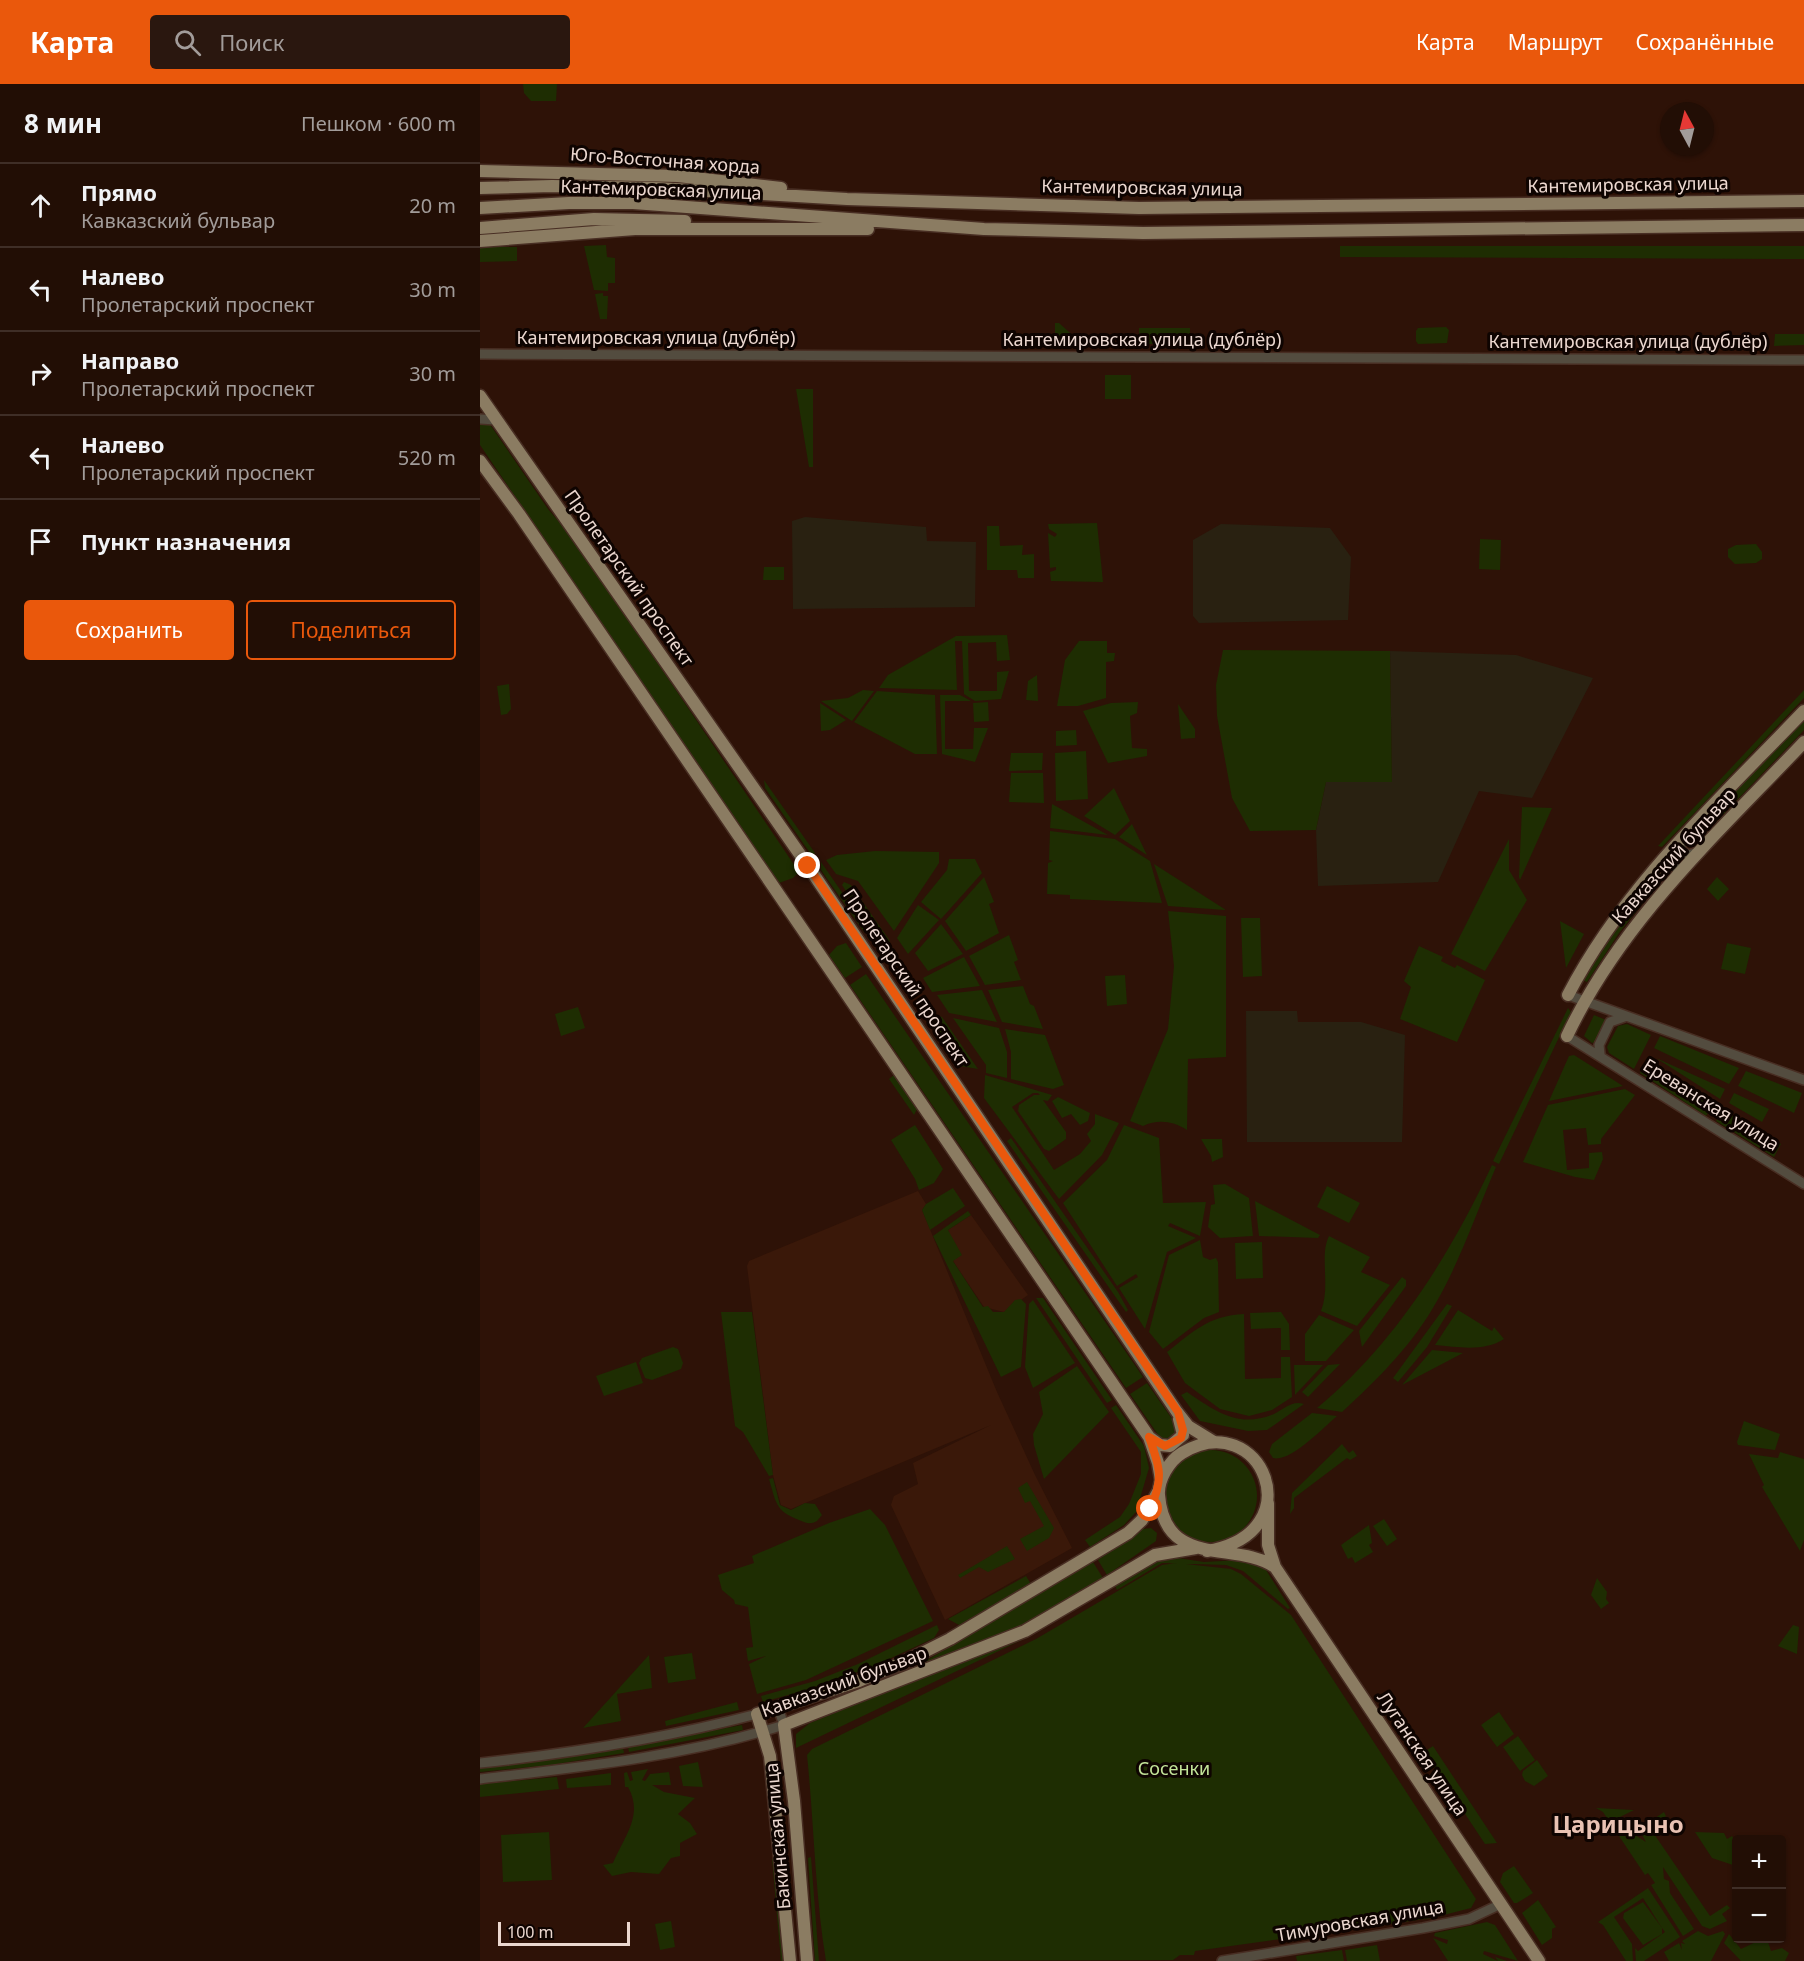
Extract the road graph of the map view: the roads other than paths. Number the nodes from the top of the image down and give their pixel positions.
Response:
1 (480, 171) edge
2 (480, 188) edge
3 (847, 199) junction
4 (1804, 201) edge
5 (484, 207) edge
6 (839, 220) junction
7 (1804, 225) edge
8 (480, 228) edge
9 (984, 229) junction
10 (480, 241) edge
11 (480, 354) edge
12 (1804, 360) edge
13 (480, 396) edge
14 (480, 419) edge
15 (495, 420) junction
16 (480, 461) edge
17 (1804, 711) edge
18 (1804, 742) edge
19 (1683, 839) junction
20 (1698, 851) junction
21 (1660, 865) junction
22 (1675, 878) junction
23 (1568, 995) joint
24 (1584, 1001) junction
25 (1624, 1017) junction
26 (1567, 1036) joint
27 (1600, 1054) junction
28 (1804, 1080) edge
29 (1804, 1184) edge
30 (1178, 1412) junction
31 (1149, 1437) junction
32 (1214, 1442) junction
33 (1160, 1486) junction
34 (1268, 1503) junction
35 (1201, 1549) junction
36 (1275, 1567) junction
37 (778, 1708) junction
38 (758, 1714) junction
39 (784, 1725) junction
40 (762, 1732) junction
41 (480, 1763) edge
42 (480, 1779) edge
43 (1501, 1904) junction
44 (790, 1961) edge
45 (807, 1961) edge
46 (1222, 1961) edge
47 (1539, 1961) edge

1 - 3 main road, Юго-Восточная хорда
2 - 3 main road, Кантемировская улица
3 - 4 main road, Кантемировская улица
5 - 6 main road, Кантемировская улица
6 - 8 main road
6 - 9 main road, Кантемировская улица
7 - 9 main road, Кантемировская улица
9 - 10 main road
11 - 12 street, Кантемировская улица (дублёр)
13 - 15 main road, Пролетарский проспект
14 - 15 street
15 - 30 main road, Пролетарский проспект
16 - 31 main road
17 - 19 main road, Кавказский бульвар
18 - 20 main road, Кавказский бульвар
19 - 20 street
19 - 21 main road, Кавказский бульвар
20 - 22 main road, Кавказский бульвар
21 - 22 street
21 - 23 main road, Кавказский бульвар
22 - 24 main road, Кавказский бульвар
23 - 24 street
24 - 25 street
24 - 26 main road, Кавказский бульвар
25 - 27 street
25 - 28 street
26 - 27 street, Ереванская улица
27 - 29 street, Ереванская улица
30 - 31 main road
30 - 32 main road, Пролетарский проспект
31 - 33 main road
32 - 33 main road
32 - 34 main road
33 - 35 main road
33 - 37 main road, Кавказский бульвар
34 - 35 main road
34 - 36 main road, Луганская улица
35 - 36 main road
35 - 39 main road, Кавказский бульвар
36 - 43 main road, Луганская улица
37 - 38 main road, Кавказский бульвар
37 - 39 street, Бакинская улица
38 - 40 main road, Бакинская улица
38 - 41 street, Кавказский бульвар
39 - 40 street, Кавказский бульвар
39 - 45 main road, Бакинская улица
40 - 42 street, Кавказский бульвар
40 - 44 main road, Бакинская улица
43 - 46 street, Тимуровская улица
43 - 47 main road, Луганская улица

